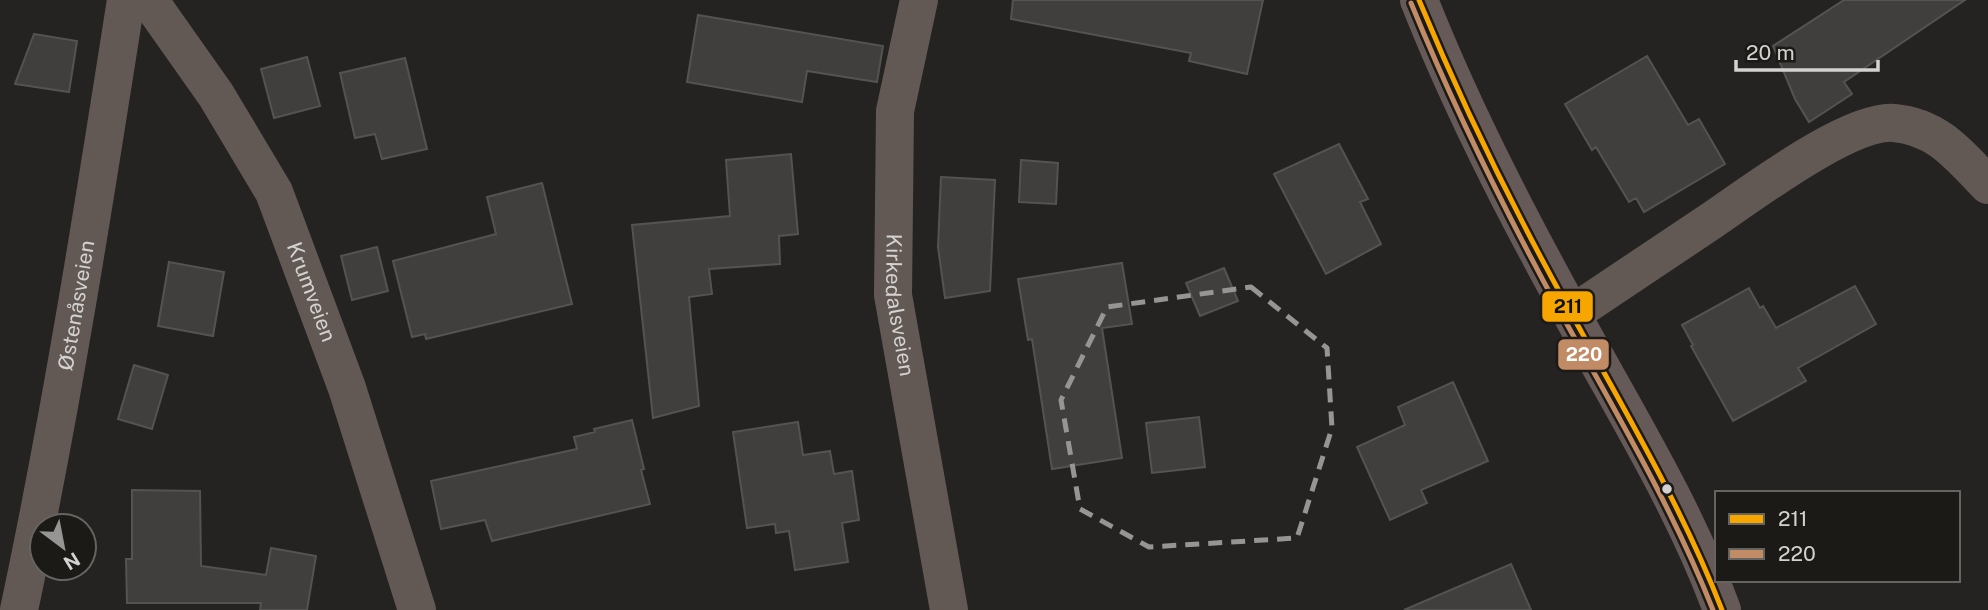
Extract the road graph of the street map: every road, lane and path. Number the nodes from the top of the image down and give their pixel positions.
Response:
1 (126, 0) edge
2 (149, 0) edge
3 (919, 0) edge
4 (1419, 0) edge
5 (1988, 185) edge
6 (1572, 314) junction
7 (19, 610) edge
8 (417, 610) edge
9 (948, 610) edge
10 (1722, 610) edge

1 - 7 street, Østenåsveien
2 - 8 street, Krumveien
3 - 9 street, Kirkedalsveien
4 - 6 main road
5 - 6 street
6 - 10 main road

